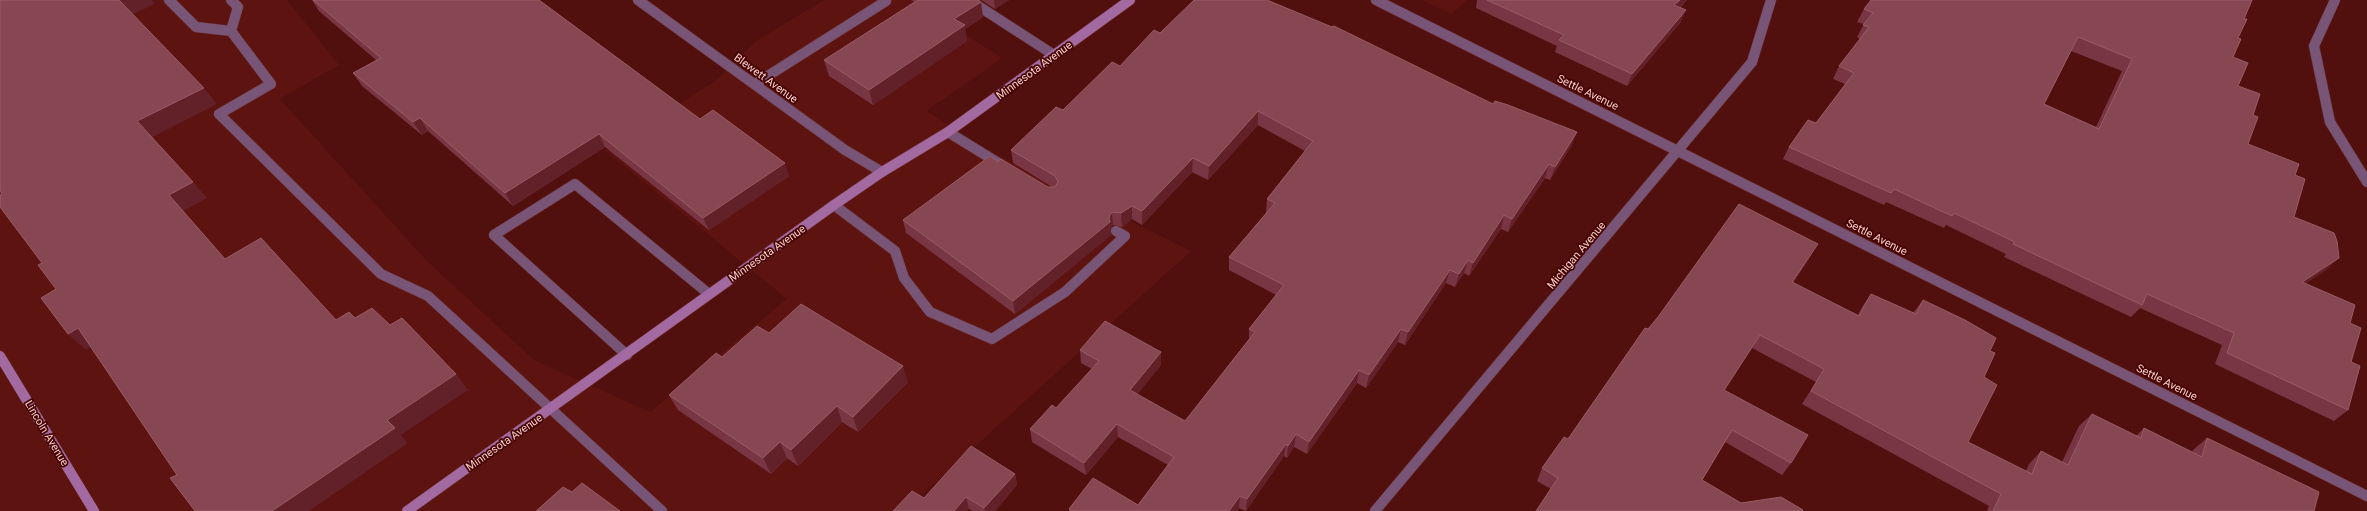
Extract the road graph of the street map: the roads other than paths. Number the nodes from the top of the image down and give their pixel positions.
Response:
1 (168, 0) edge
2 (231, 0) edge
3 (638, 0) edge
4 (969, 0) edge
5 (1130, 0) edge
6 (1376, 0) edge
7 (1771, 0) edge
8 (2335, 0) edge
9 (886, 1) dead end
10 (231, 31) junction
11 (1054, 55) junction
12 (755, 84) junction
13 (948, 132) junction
14 (1680, 151) junction
15 (1012, 171) edge
16 (882, 172) junction
17 (2367, 182) edge
18 (834, 205) junction
19 (1116, 231) dead end
20 (709, 294) junction
21 (627, 355) junction
22 (0, 356) edge
23 (552, 408) junction
24 (2367, 496) edge
25 (420, 506) edge
26 (94, 511) edge
27 (407, 511) edge
28 (662, 511) edge
29 (1375, 511) edge

1 - 10 street
2 - 10 street
3 - 12 street, Blewett Avenue
4 - 11 street
5 - 11 main road, Minnesota Avenue
6 - 14 street, Settle Avenue
7 - 14 street, Michigan Avenue
8 - 17 street
9 - 12 street
10 - 23 street
11 - 13 main road, Minnesota Avenue
12 - 16 street, Blewett Avenue
13 - 15 street
13 - 16 main road, Minnesota Avenue
14 - 24 street, Settle Avenue
14 - 29 street, Michigan Avenue
16 - 18 main road, Minnesota Avenue
18 - 19 street
18 - 20 main road, Minnesota Avenue
20 - 21 main road, Minnesota Avenue
20 - 21 street
21 - 23 main road, Minnesota Avenue
22 - 26 main road, Lincoln Avenue
23 - 25 main road, Minnesota Avenue
23 - 28 street
25 - 27 main road, Minnesota Avenue

